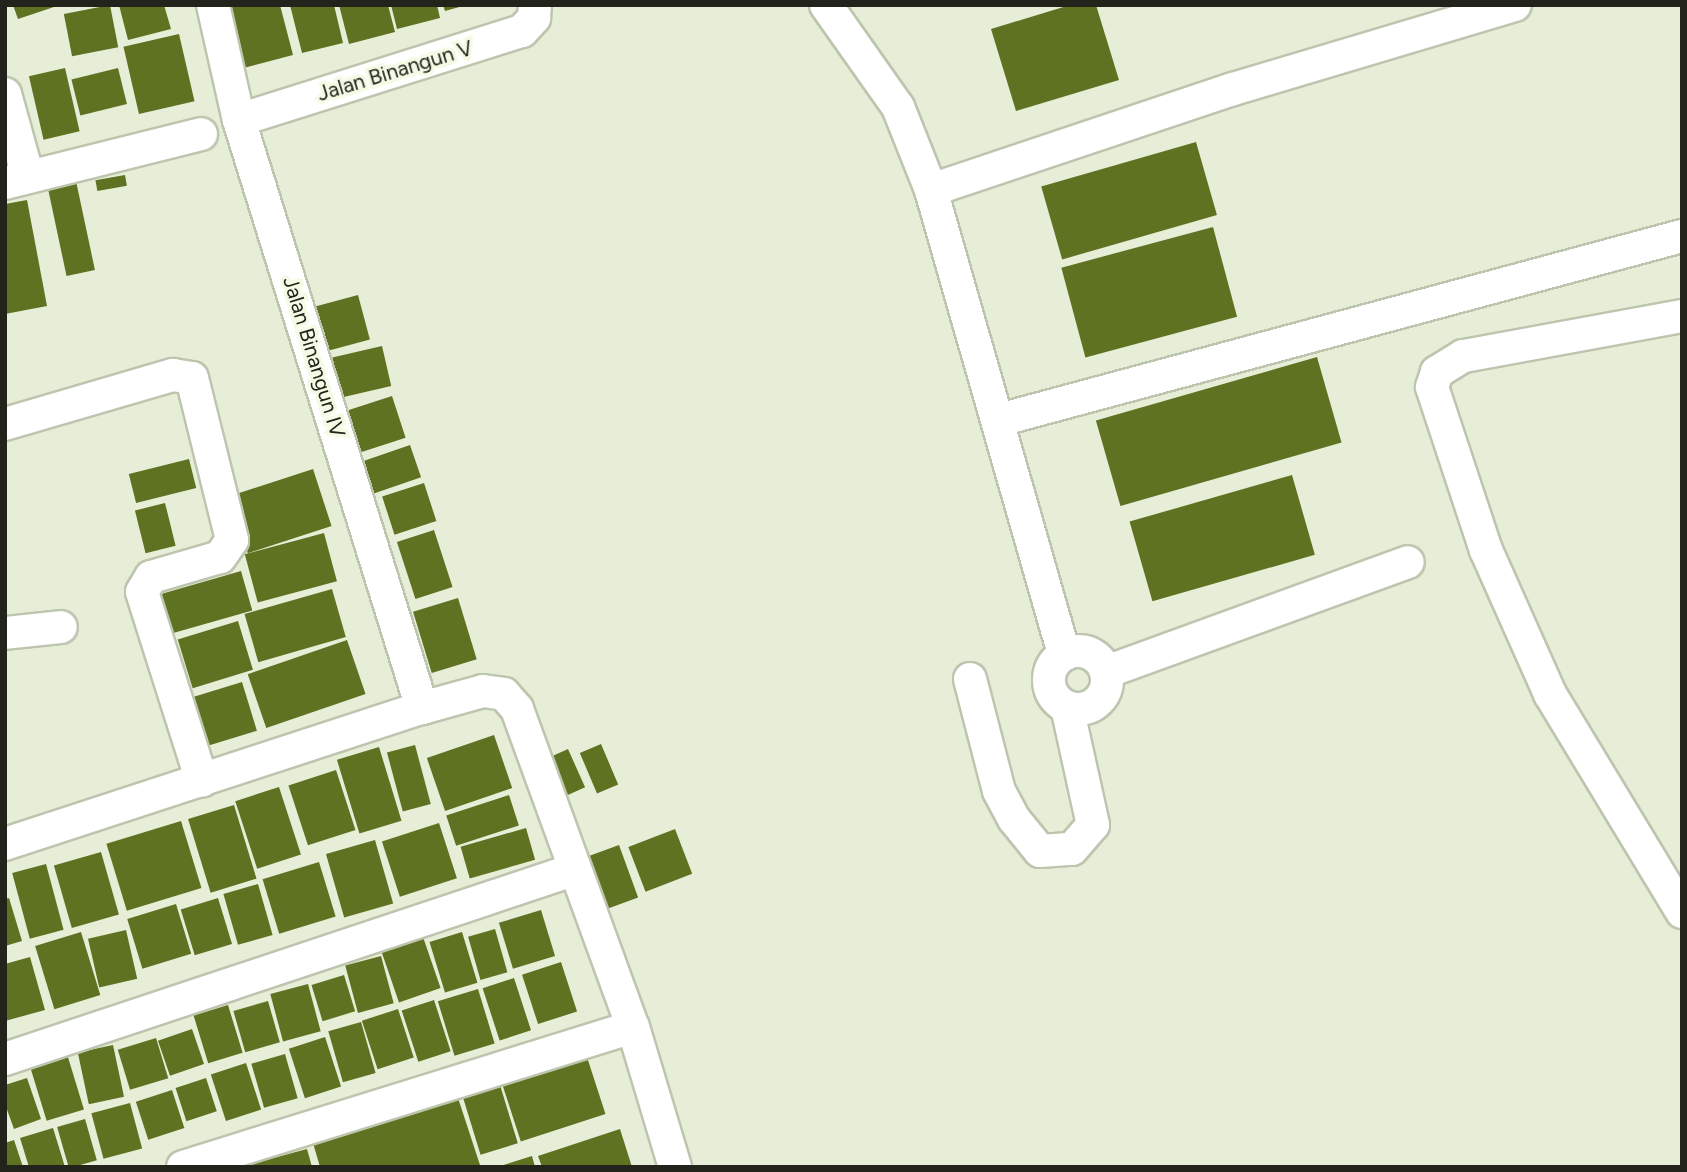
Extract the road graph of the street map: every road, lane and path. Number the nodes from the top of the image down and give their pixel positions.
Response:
1 (213, 5) edge
2 (535, 5) edge
3 (825, 5) edge
4 (1515, 5) edge
5 (5, 94) edge
6 (239, 120) junction
7 (201, 134) dead end
8 (17, 180) edge
9 (931, 190) junction
10 (1682, 236) edge
11 (1682, 316) edge
12 (999, 420) junction
13 (5, 425) edge
14 (1408, 562) dead end
15 (61, 628) dead end
16 (5, 633) edge
17 (1064, 654) junction
18 (1106, 672) junction
19 (970, 678) dead end
20 (1067, 707) junction
21 (422, 708) junction
22 (202, 781) junction
23 (5, 844) edge
24 (573, 870) junction
25 (1682, 912) edge
26 (633, 1027) junction
27 (5, 1059) edge
28 (183, 1167) edge
29 (675, 1167) edge

1 - 6 street, Jalan Binangun IV
2 - 6 street, Jalan Binangun V
3 - 9 street
4 - 9 street
5 - 8 street
6 - 21 street, Jalan Binangun IV
7 - 8 street
9 - 12 street
10 - 12 street
11 - 25 street
12 - 17 street
13 - 22 street
14 - 18 street
15 - 16 street
17 - 18 street
17 - 20 street
18 - 20 street
19 - 20 street
21 - 22 street
21 - 24 street
22 - 23 street
24 - 26 street
24 - 27 street
26 - 28 street
26 - 29 street

